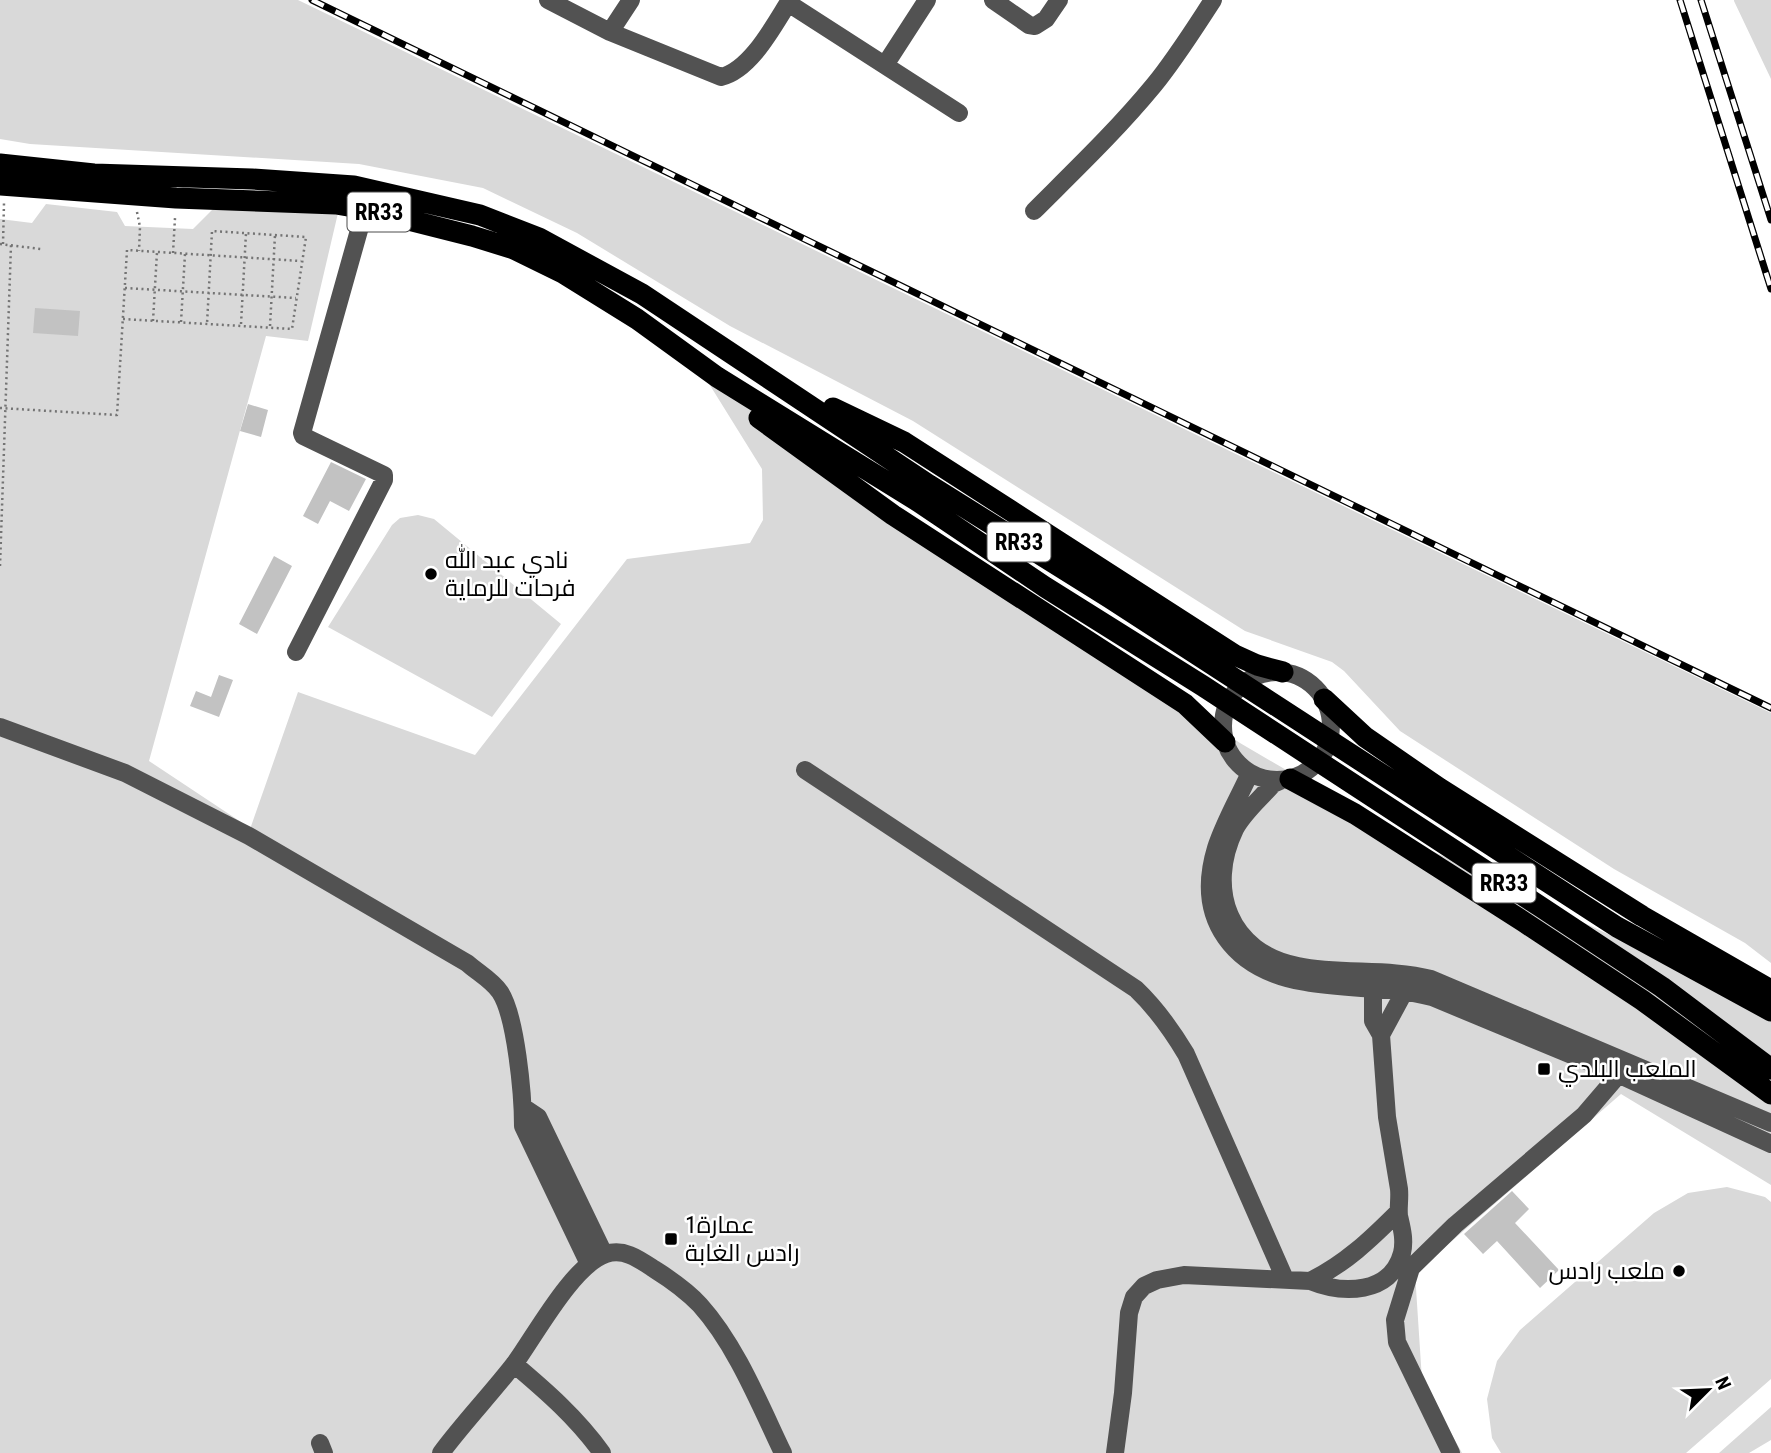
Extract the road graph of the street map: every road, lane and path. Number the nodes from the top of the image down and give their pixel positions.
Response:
1 (548, 0) edge
2 (631, 0) edge
3 (927, 0) edge
4 (993, 0) edge
5 (1059, 0) edge
6 (1213, 0) edge
7 (789, 2) edge
8 (610, 32) junction
9 (885, 65) junction
10 (959, 113) dead end
11 (0, 164) edge
12 (2, 185) edge
13 (134, 194) junction
14 (176, 198) junction
15 (365, 209) junction
16 (1034, 211) dead end
17 (246, 233) junction
18 (275, 235) junction
19 (1, 244) edge
20 (11, 245) junction
21 (41, 249) dead end
22 (139, 251) junction
23 (157, 252) junction
24 (173, 253) junction
25 (185, 254) junction
26 (211, 255) junction
27 (244, 257) junction
28 (274, 259) junction
29 (301, 261) junction
30 (125, 288) junction
31 (154, 290) junction
32 (183, 291) junction
33 (209, 293) junction
34 (243, 295) junction
35 (272, 297) junction
36 (297, 298) junction
37 (123, 319) junction
38 (153, 321) junction
39 (181, 322) junction
40 (207, 324) junction
41 (241, 326) junction
42 (270, 328) junction
43 (759, 372) junction
44 (718, 377) junction
45 (0, 408) edge
46 (6, 409) junction
47 (924, 493) junction
48 (0, 566) edge
49 (296, 652) dead end
50 (1283, 672) junction
51 (1324, 699) junction
52 (0, 726) edge
53 (1225, 742) junction
54 (805, 770) dead end
55 (1248, 772) junction
56 (1285, 780) junction
57 (1378, 979) junction
58 (1409, 982) junction
59 (1771, 990) edge
60 (1771, 1011) edge
61 (1381, 1035) junction
62 (1624, 1069) junction
63 (1771, 1069) edge
64 (1771, 1094) edge
65 (1771, 1123) edge
66 (1771, 1144) edge
67 (1398, 1212) junction
68 (596, 1259) junction
69 (1285, 1279) junction
70 (1310, 1281) junction
71 (514, 1364) junction
72 (449, 1450) edge
73 (602, 1453) edge
74 (783, 1453) edge
75 (1115, 1453) edge
76 (1451, 1453) edge

1 - 8 street
2 - 8 street
3 - 9 street
4 - 5 street
6 - 16 street
7 - 8 street
7 - 9 street
9 - 10 street
11 - 43 highway, RR33
12 - 13 highway, RR33
12 - 19 path
13 - 14 highway, RR33
13 - 22 path
14 - 15 highway, RR33
14 - 24 path
15 - 44 highway, RR33
15 - 49 street
17 - 18 path
17 - 26 path
17 - 27 path
18 - 28 path
18 - 29 path
19 - 20 path
20 - 21 path
20 - 46 path
22 - 23 path
22 - 30 path
23 - 24 path
23 - 31 path
24 - 25 path
25 - 26 path
25 - 32 path
26 - 27 path
26 - 33 path
27 - 28 path
27 - 34 path
28 - 29 path
28 - 35 path
29 - 36 path
30 - 31 path
30 - 37 path
31 - 32 path
31 - 38 path
32 - 33 path
32 - 39 path
33 - 34 path
33 - 40 path
34 - 35 path
34 - 41 path
35 - 36 path
35 - 42 path
36 - 42 path
37 - 38 path
37 - 46 path
38 - 39 path
39 - 40 path
40 - 41 path
41 - 42 path
43 - 47 highway, RR33
43 - 50 highway
44 - 47 highway, RR33
44 - 53 highway
45 - 46 path
46 - 48 path
47 - 60 highway, RR33
47 - 63 highway, RR33
50 - 51 street
50 - 53 street
51 - 56 street
51 - 59 highway
52 - 68 street
53 - 55 street
54 - 69 street
55 - 56 street
55 - 57 street
56 - 57 street
56 - 64 highway
57 - 58 street
57 - 61 street
58 - 61 street
58 - 62 street
61 - 67 street
62 - 65 street
62 - 66 street
62 - 76 street
67 - 70 street
67 - 70 street
68 - 71 street
68 - 74 street
69 - 70 street
69 - 75 street
71 - 72 street
71 - 73 street

